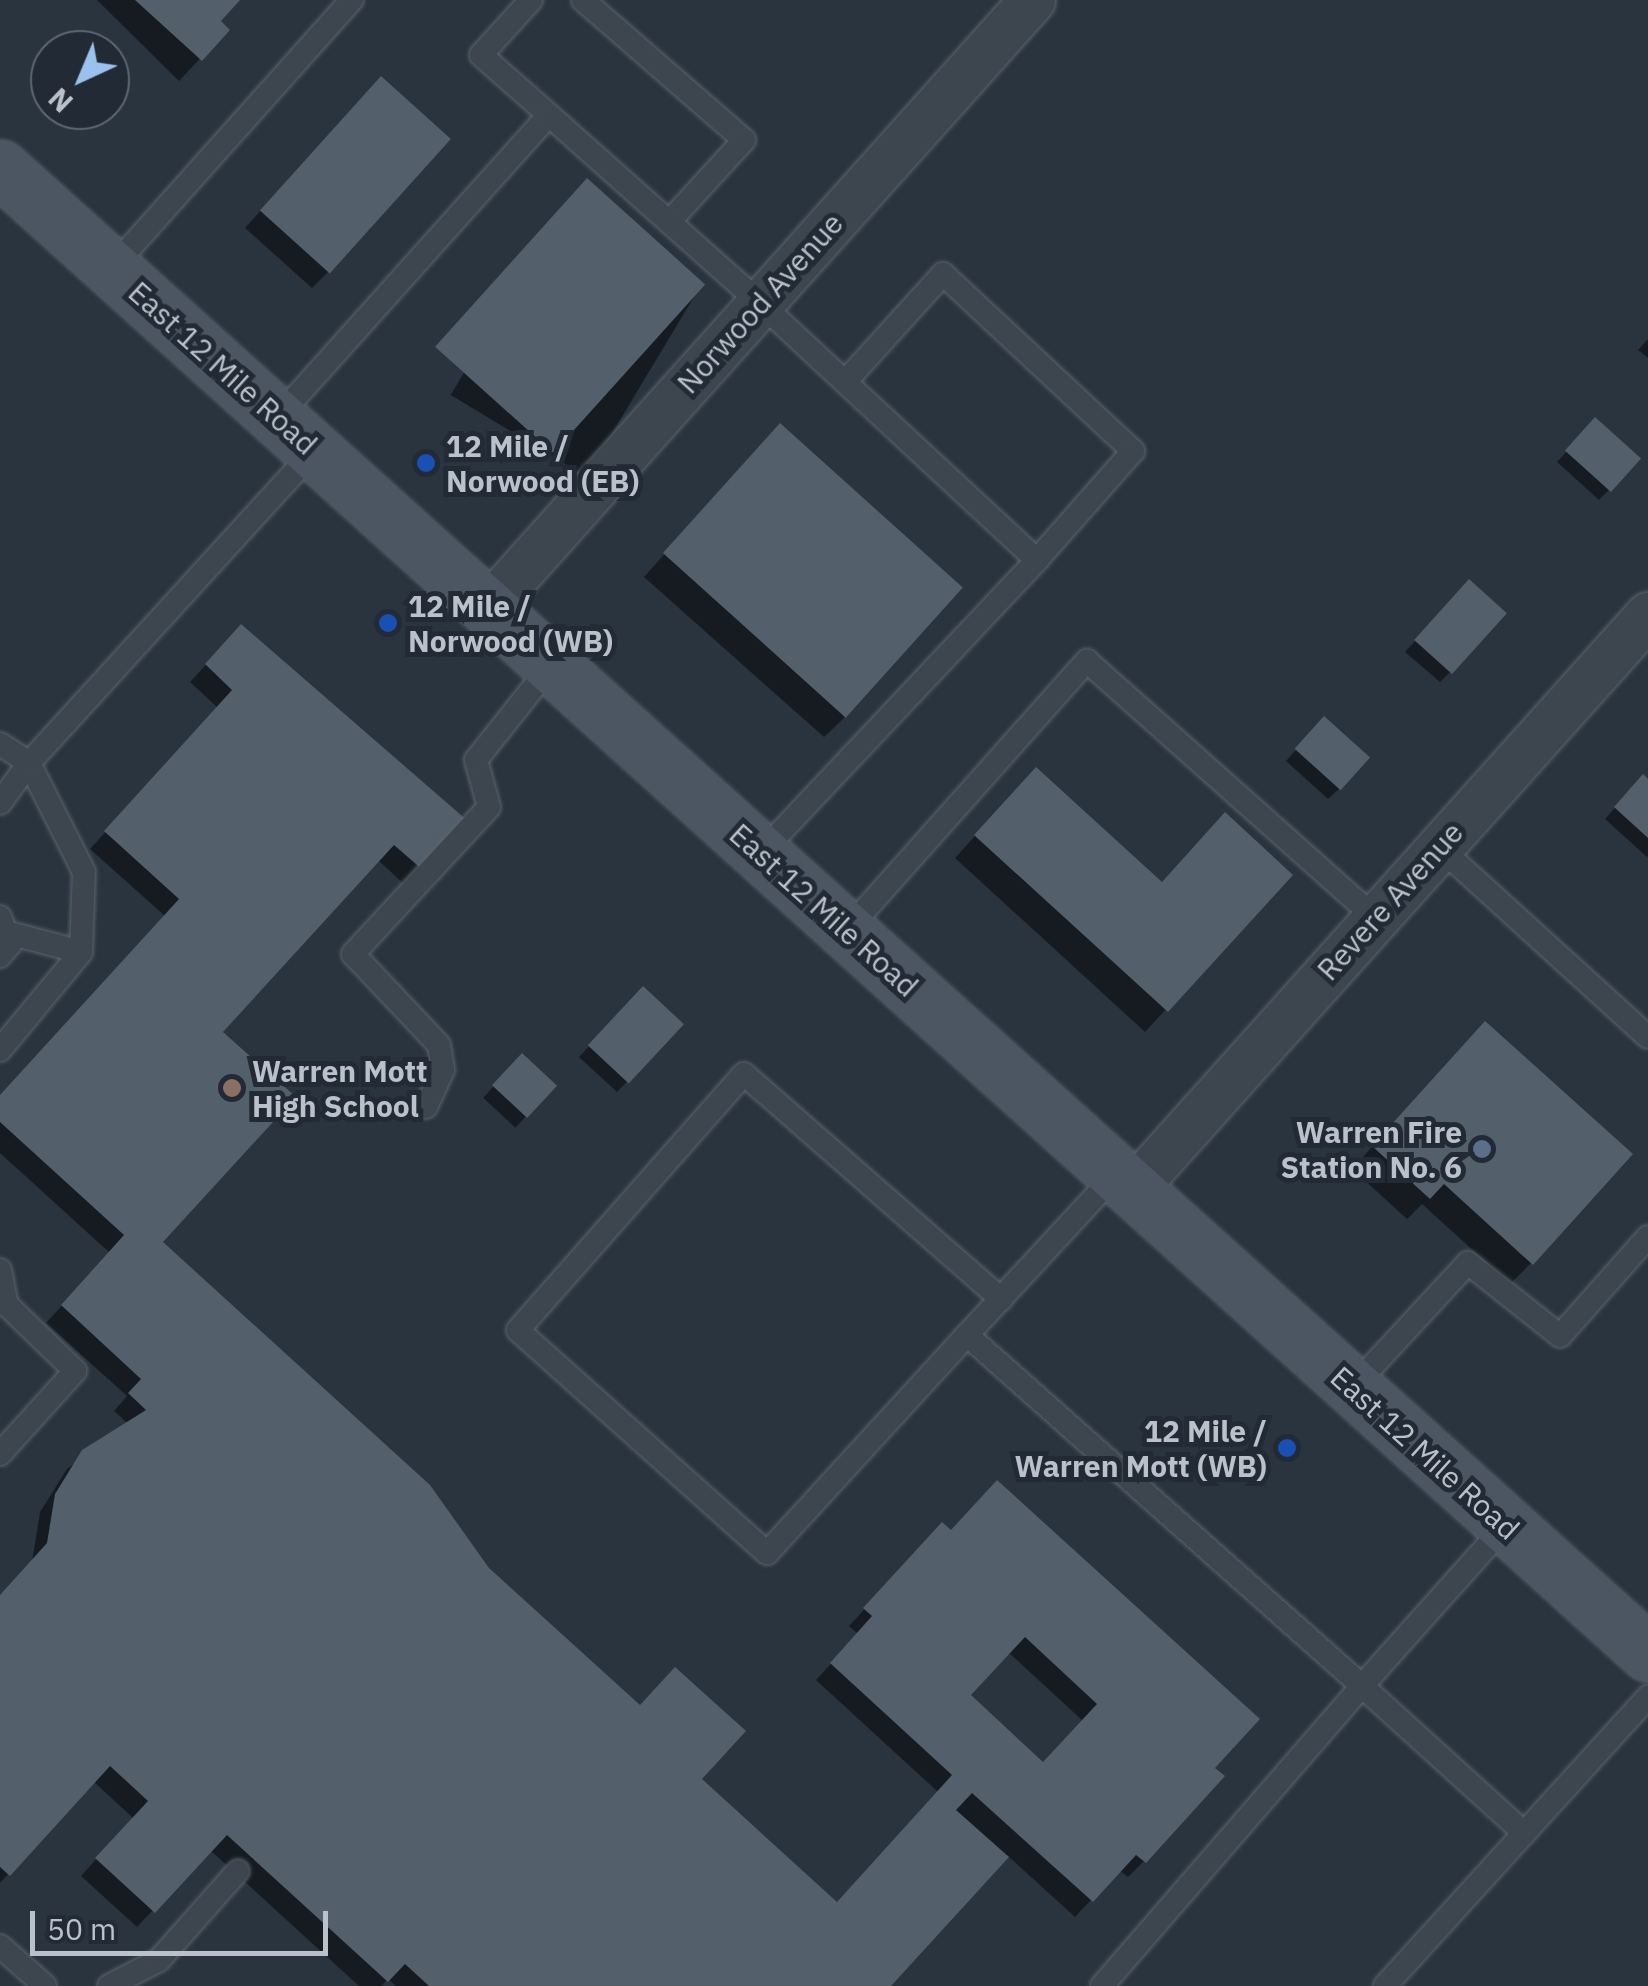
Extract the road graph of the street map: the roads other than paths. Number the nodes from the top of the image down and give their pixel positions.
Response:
1 (352, 0) edge
2 (532, 0) edge
3 (583, 0) edge
4 (1032, 0) edge
5 (550, 115) junction
6 (0, 168) edge
7 (669, 222) junction
8 (112, 268) junction
9 (760, 303) junction
10 (845, 382) junction
11 (296, 435) junction
12 (1037, 560) junction
13 (488, 606) junction
14 (1648, 615) edge
15 (552, 664) junction
16 (0, 744) edge
17 (29, 763) junction
18 (0, 803) edge
19 (1439, 847) junction
20 (760, 854) junction
21 (1375, 918) junction
22 (5, 925) edge
23 (847, 930) junction
24 (81, 952) junction
25 (0, 956) edge
26 (1648, 1038) edge
27 (0, 1050) edge
28 (426, 1107) dead end
29 (1125, 1180) junction
30 (1648, 1237) edge
31 (0, 1270) edge
32 (1001, 1299) junction
33 (968, 1335) junction
34 (1353, 1386) junction
35 (0, 1454) edge
36 (1506, 1526) junction
37 (1648, 1653) edge
38 (1362, 1686) junction
39 (1648, 1697) edge
40 (1524, 1833) junction
41 (238, 1871) dead end
42 (0, 1946) edge
43 (46, 1986) edge
44 (109, 1986) edge
45 (1102, 1986) edge
46 (1385, 1986) edge

1 - 8 lane
2 - 5 lane
3 - 7 lane
4 - 9 street, Norwood Avenue
5 - 7 lane
5 - 11 lane
6 - 8 main road, East 12 Mile Road
7 - 9 lane
8 - 11 main road, East 12 Mile Road
9 - 10 lane
9 - 13 street, Norwood Avenue
10 - 12 lane
10 - 12 lane
11 - 13 main road, East 12 Mile Road
11 - 17 lane
12 - 20 lane
13 - 15 main road, East 12 Mile Road
14 - 19 street, Revere Avenue
15 - 20 main road, East 12 Mile Road
15 - 28 lane
16 - 17 lane
17 - 18 lane
17 - 24 lane
19 - 21 street, Revere Avenue
19 - 26 lane
20 - 23 main road, East 12 Mile Road
21 - 23 lane
21 - 29 street, Revere Avenue
22 - 24 lane
22 - 25 lane
23 - 29 main road, East 12 Mile Road
24 - 27 lane
29 - 32 lane
29 - 34 main road, East 12 Mile Road
30 - 34 lane
31 - 35 lane
32 - 33 lane
32 - 33 lane
33 - 38 lane
34 - 36 main road, East 12 Mile Road
36 - 37 main road, East 12 Mile Road
36 - 38 lane
38 - 40 lane
38 - 45 lane
39 - 40 lane
40 - 46 lane
41 - 44 lane
42 - 43 lane

